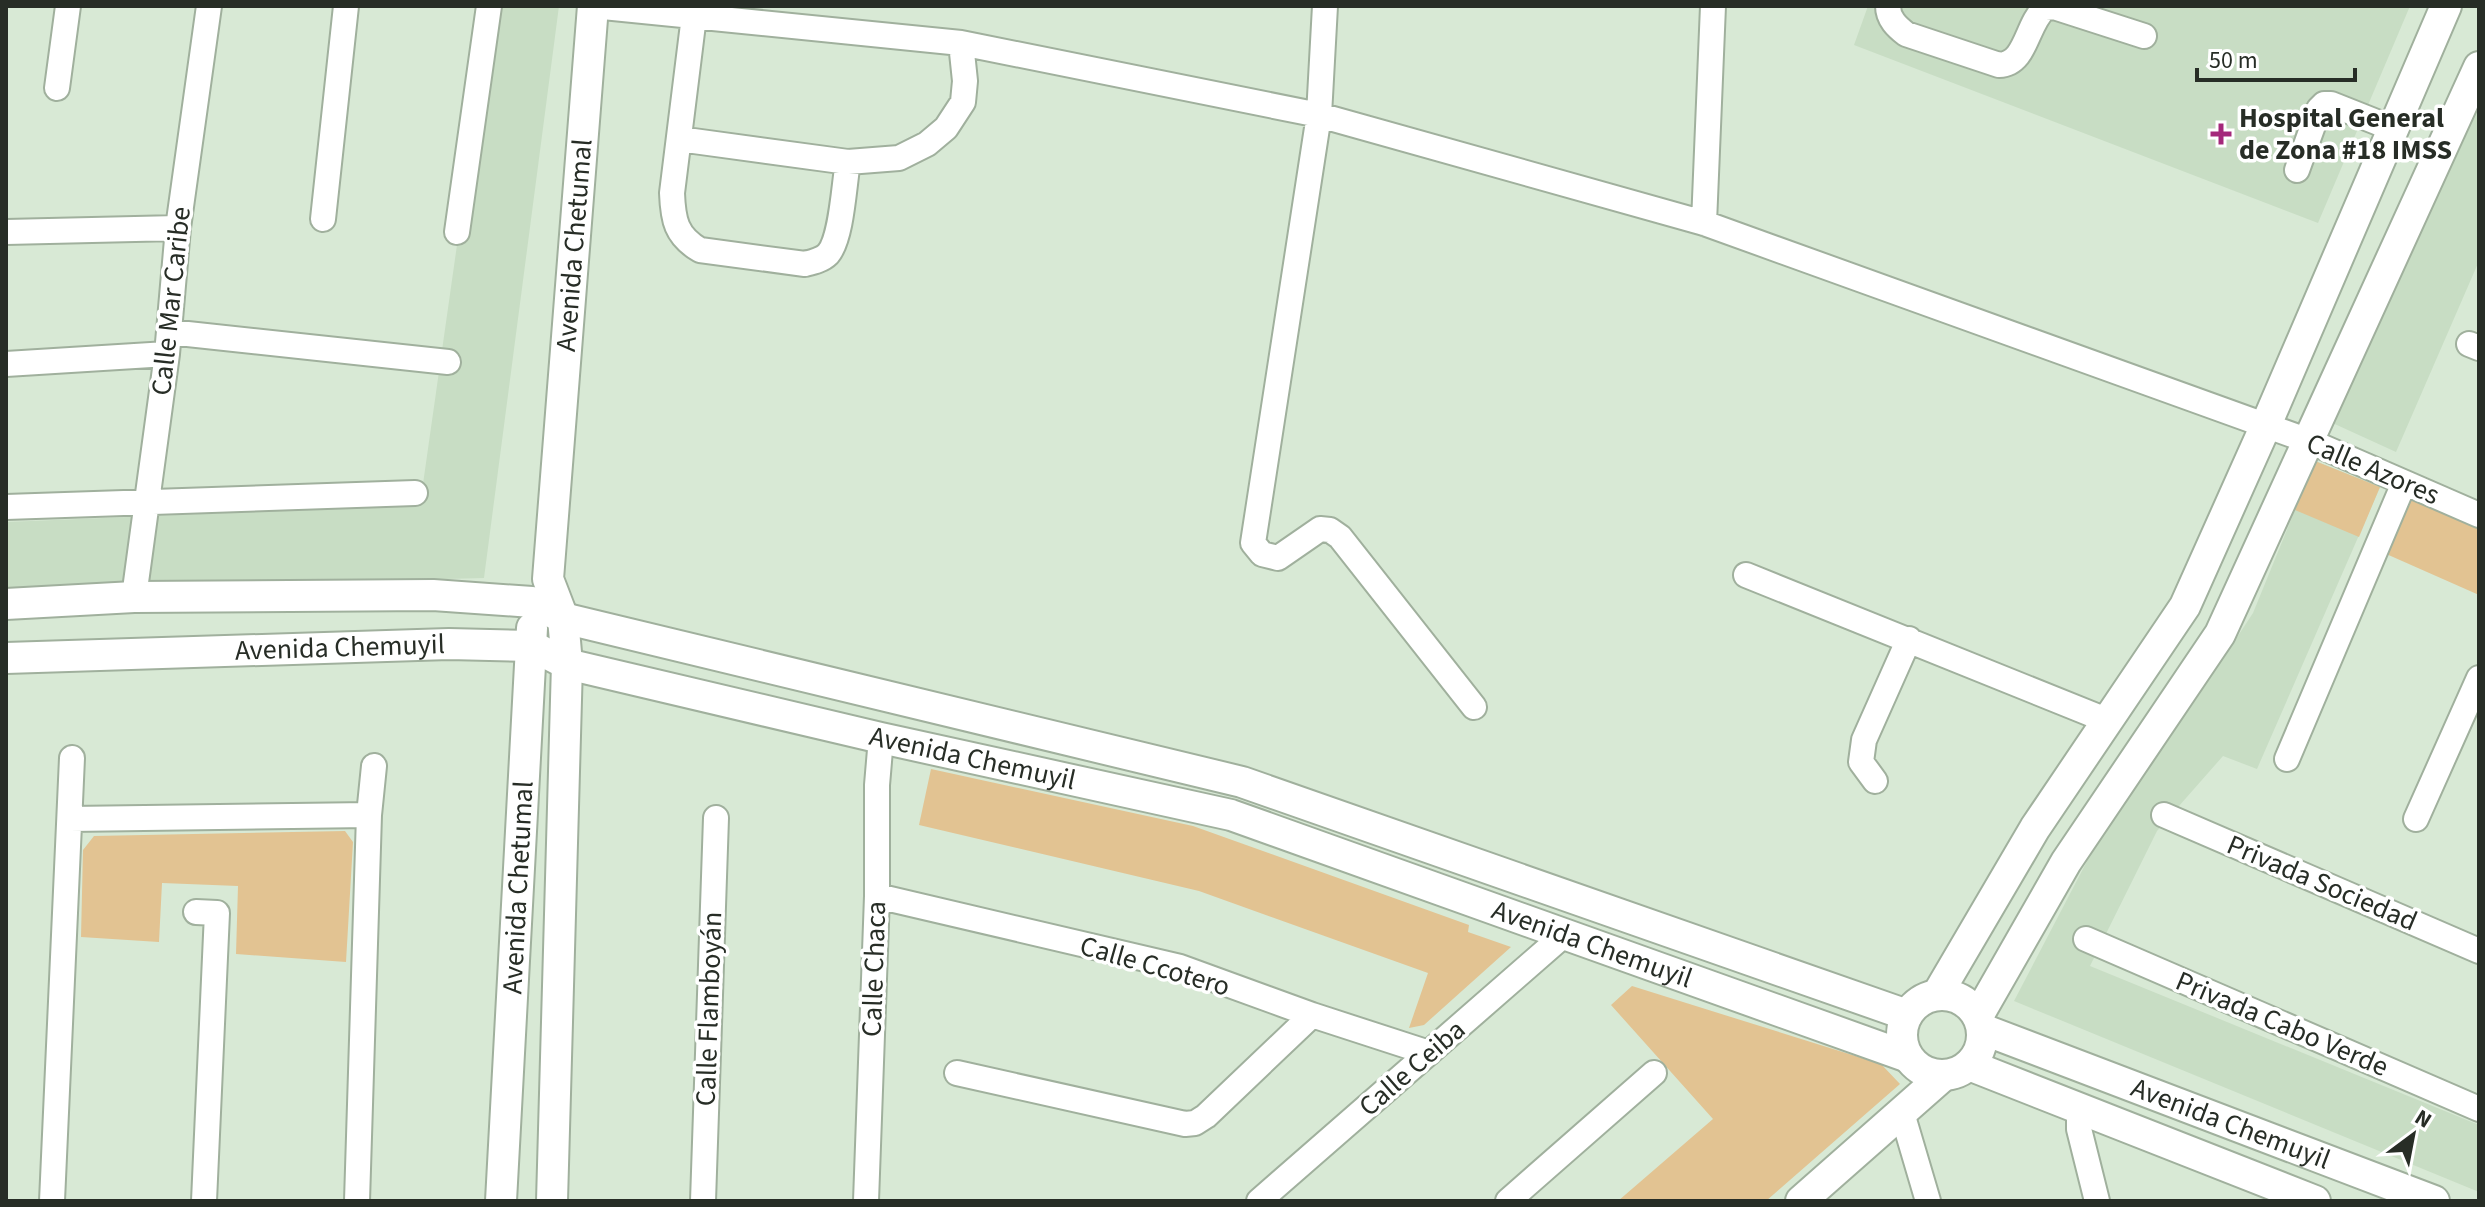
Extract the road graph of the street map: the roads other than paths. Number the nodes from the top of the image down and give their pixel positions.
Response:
1 (68, 6) edge
2 (209, 6) edge
3 (346, 6) edge
4 (489, 6) edge
5 (593, 6) edge
6 (1325, 6) edge
7 (1713, 6) edge
8 (1888, 6) edge
9 (2446, 6) edge
10 (694, 16) junction
11 (2144, 36) dead end
12 (961, 43) junction
13 (2479, 67) edge
14 (57, 88) dead end
15 (1319, 115) junction
16 (2394, 129) junction
17 (679, 139) junction
18 (848, 162) junction
19 (2297, 170) dead end
20 (323, 219) dead end
21 (1704, 223) junction
22 (178, 228) junction
23 (6, 232) edge
24 (457, 232) dead end
25 (168, 343) junction
26 (448, 362) dead end
27 (6, 364) edge
28 (2266, 425) junction
29 (2309, 441) junction
30 (2404, 483) junction
31 (415, 493) dead end
32 (149, 502) junction
33 (6, 507) edge
34 (2479, 515) edge
35 (1746, 575) dead end
36 (540, 590) junction
37 (134, 597) junction
38 (6, 604) edge
39 (563, 618) junction
40 (1909, 639) junction
41 (532, 646) junction
42 (6, 658) edge
43 (567, 664) junction
44 (2479, 678) edge
45 (1474, 707) dead end
46 (2106, 720) junction
47 (881, 738) junction
48 (72, 758) dead end
49 (2287, 759) dead end
50 (374, 766) dead end
51 (1875, 781) dead end
52 (1242, 782) junction
53 (369, 815) junction
54 (1231, 815) junction
55 (2164, 815) dead end
56 (716, 818) dead end
57 (70, 819) junction
58 (2416, 819) dead end
59 (877, 896) junction
60 (196, 912) dead end
61 (1565, 934) junction
62 (2086, 939) dead end
63 (2479, 951) edge
64 (1937, 995) junction
65 (1312, 1015) junction
66 (1907, 1015) junction
67 (1980, 1022) junction
68 (1429, 1053) junction
69 (1908, 1057) junction
70 (1956, 1070) junction
71 (957, 1073) dead end
72 (1654, 1073) dead end
73 (2079, 1109) junction
74 (2479, 1109) edge
75 (1902, 1113) junction
76 (52, 1201) edge
77 (204, 1201) edge
78 (357, 1201) edge
79 (501, 1201) edge
80 (552, 1201) edge
81 (703, 1201) edge
82 (866, 1201) edge
83 (1259, 1201) edge
84 (1508, 1201) edge
85 (1801, 1201) edge
86 (1928, 1201) edge
87 (2097, 1201) edge
88 (2315, 1201) edge
89 (2434, 1201) edge

1 - 14 street
2 - 22 street, Calle Mar Caribe
3 - 20 street
4 - 24 street
5 - 10 street, Calle Azores
5 - 36 main road, Avenida Chetumal
6 - 15 street
7 - 21 street
8 - 11 street
9 - 16 main road
10 - 12 street, Calle Azores
10 - 17 street
12 - 15 street, Calle Azores
12 - 18 street
13 - 29 main road
15 - 21 street, Calle Azores
15 - 45 street
16 - 19 street
16 - 28 main road
17 - 18 street
17 - 18 street
21 - 28 street, Calle Azores
22 - 23 street
22 - 25 street, Calle Mar Caribe
25 - 26 street
25 - 27 street
25 - 32 street, Calle Mar Caribe
28 - 29 street, Calle Azores
28 - 46 main road
29 - 30 street, Calle Azores
29 - 67 main road
30 - 34 street, Calle Azores
30 - 49 street
31 - 32 street
32 - 33 street
32 - 37 street, Calle Mar Caribe
35 - 40 street
36 - 37 main road, Avenida Chemuyil
36 - 39 main road, Avenida Chetumal
36 - 41 main road, Avenida Chetumal
37 - 38 main road, Avenida Chemuyil
39 - 43 main road, Avenida Chetumal
39 - 52 main road, Avenida Chemuyil
40 - 46 street
40 - 51 street
41 - 42 main road, Avenida Chemuyil
41 - 43 main road, Avenida Chemuyil
41 - 79 main road, Avenida Chetumal
43 - 47 main road, Avenida Chemuyil
43 - 80 main road, Avenida Chetumal
44 - 58 street
46 - 64 main road
47 - 54 main road, Avenida Chemuyil
47 - 59 street, Calle Chaca
48 - 57 street
50 - 53 street
52 - 54 street
52 - 66 main road, Avenida Chemuyil
53 - 57 street
53 - 78 street
54 - 61 main road, Avenida Chemuyil
55 - 63 street, Privada Sociedad
56 - 81 street, Calle Flamboyán
57 - 76 street
59 - 65 street, Calle Ccotero
59 - 82 street, Calle Chaca
60 - 77 street
61 - 68 street, Calle Ceiba
61 - 69 main road, Avenida Chemuyil
62 - 74 street, Privada Cabo Verde
64 - 66 main road
64 - 67 main road
65 - 68 street, Calle Ccotero
65 - 71 street
66 - 69 main road
67 - 70 main road
67 - 89 main road, Avenida Chemuyil
68 - 83 street, Calle Ceiba
69 - 70 main road
70 - 73 main road, Avenida Chemuyil
70 - 75 main road
72 - 84 street
73 - 87 street
73 - 88 main road, Avenida Chemuyil
75 - 85 main road
75 - 86 street

